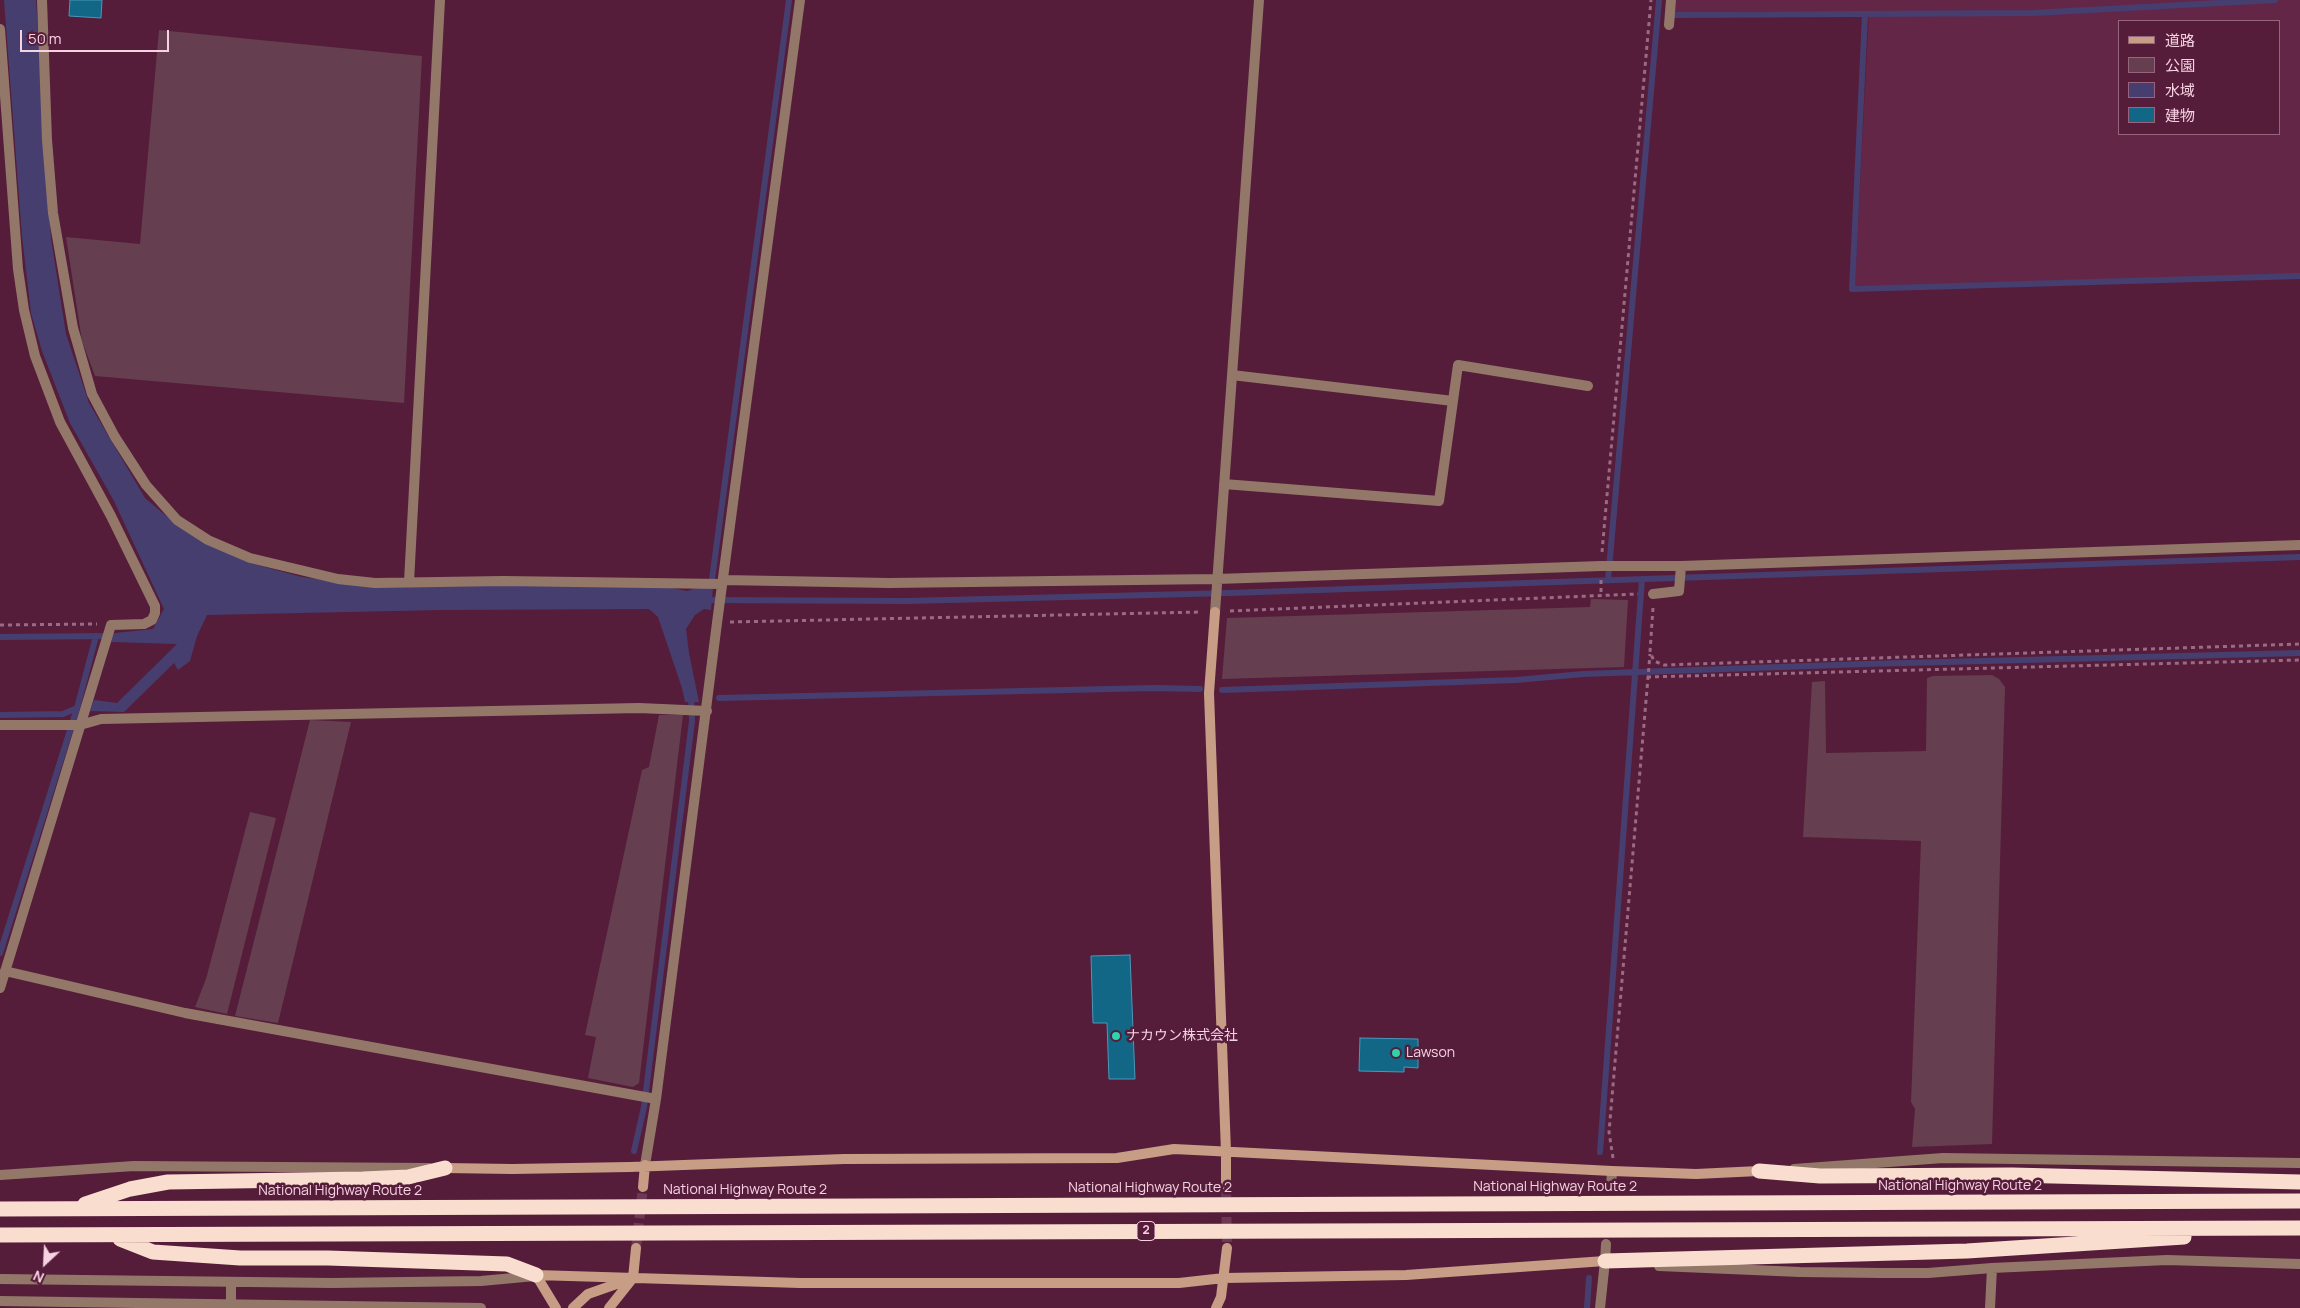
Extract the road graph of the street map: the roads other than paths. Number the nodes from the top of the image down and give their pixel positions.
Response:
1 (42, 0) edge
2 (440, 0) edge
3 (800, 0) edge
4 (1259, 0) edge
5 (1671, 0) edge
6 (1669, 25) dead end
7 (0, 30) edge
8 (1232, 375) junction
9 (1588, 386) dead end
10 (1454, 400) junction
11 (1224, 484) junction
12 (2300, 546) edge
13 (1681, 569) junction
14 (1217, 581) junction
15 (409, 582) junction
16 (718, 584) junction
17 (1653, 594) road end
18 (703, 711) junction
19 (0, 725) edge
20 (78, 725) junction
21 (5, 971) junction
22 (0, 988) edge
23 (653, 1098) junction
24 (1226, 1152) junction
25 (2300, 1163) edge
26 (645, 1165) junction
27 (445, 1168) junction
28 (1612, 1171) junction
29 (1758, 1171) junction
30 (0, 1175) edge
31 (2300, 1182) edge
32 (642, 1187) tunnel mouth
33 (1226, 1187) tunnel mouth
34 (1611, 1187) dead end
35 (2300, 1201) edge
36 (0, 1209) edge
37 (70, 1209) junction
38 (2296, 1228) edge
39 (0, 1235) edge
40 (111, 1236) junction
41 (1606, 1244) dead end
42 (636, 1248) tunnel mouth
43 (1227, 1248) tunnel mouth
44 (1605, 1261) junction
45 (2300, 1264) edge
46 (1992, 1268) junction
47 (536, 1275) junction
48 (633, 1278) junction
49 (1224, 1278) junction
50 (0, 1279) edge
51 (231, 1283) junction
52 (0, 1301) edge
53 (231, 1306) edge
54 (481, 1308) edge
55 (556, 1308) edge
56 (573, 1308) edge
57 (609, 1308) edge
58 (1216, 1308) edge
59 (1600, 1308) edge
60 (1990, 1308) edge

1 - 15 street
2 - 15 street
3 - 16 street
4 - 8 street
5 - 6 street
7 - 20 street
8 - 10 street
8 - 11 street
9 - 10 street
10 - 11 street
11 - 14 street
12 - 13 street
13 - 14 street
13 - 17 street
14 - 16 street
14 - 24 street
15 - 16 street
16 - 18 street
18 - 20 street
18 - 23 street
19 - 20 street
20 - 21 street
21 - 22 street
21 - 23 street
23 - 26 street
24 - 26 street
24 - 28 street
24 - 33 street
25 - 29 street
26 - 27 street
26 - 32 street
27 - 30 street
27 - 37 highway
28 - 29 street
28 - 34 street
29 - 31 highway
35 - 37 highway, National Highway Route 2 / 2
36 - 37 highway, National Highway Route 2 / 2
38 - 40 highway, 2
38 - 44 highway
39 - 40 highway, 2
40 - 47 highway
41 - 44 street
42 - 48 street
43 - 49 street
44 - 46 street
44 - 49 street
44 - 59 street
45 - 46 street
46 - 60 street
47 - 48 street
47 - 51 street
47 - 55 street
48 - 49 street
48 - 56 street
48 - 57 street
49 - 58 street
50 - 51 street
51 - 53 street
52 - 53 street
53 - 54 street

